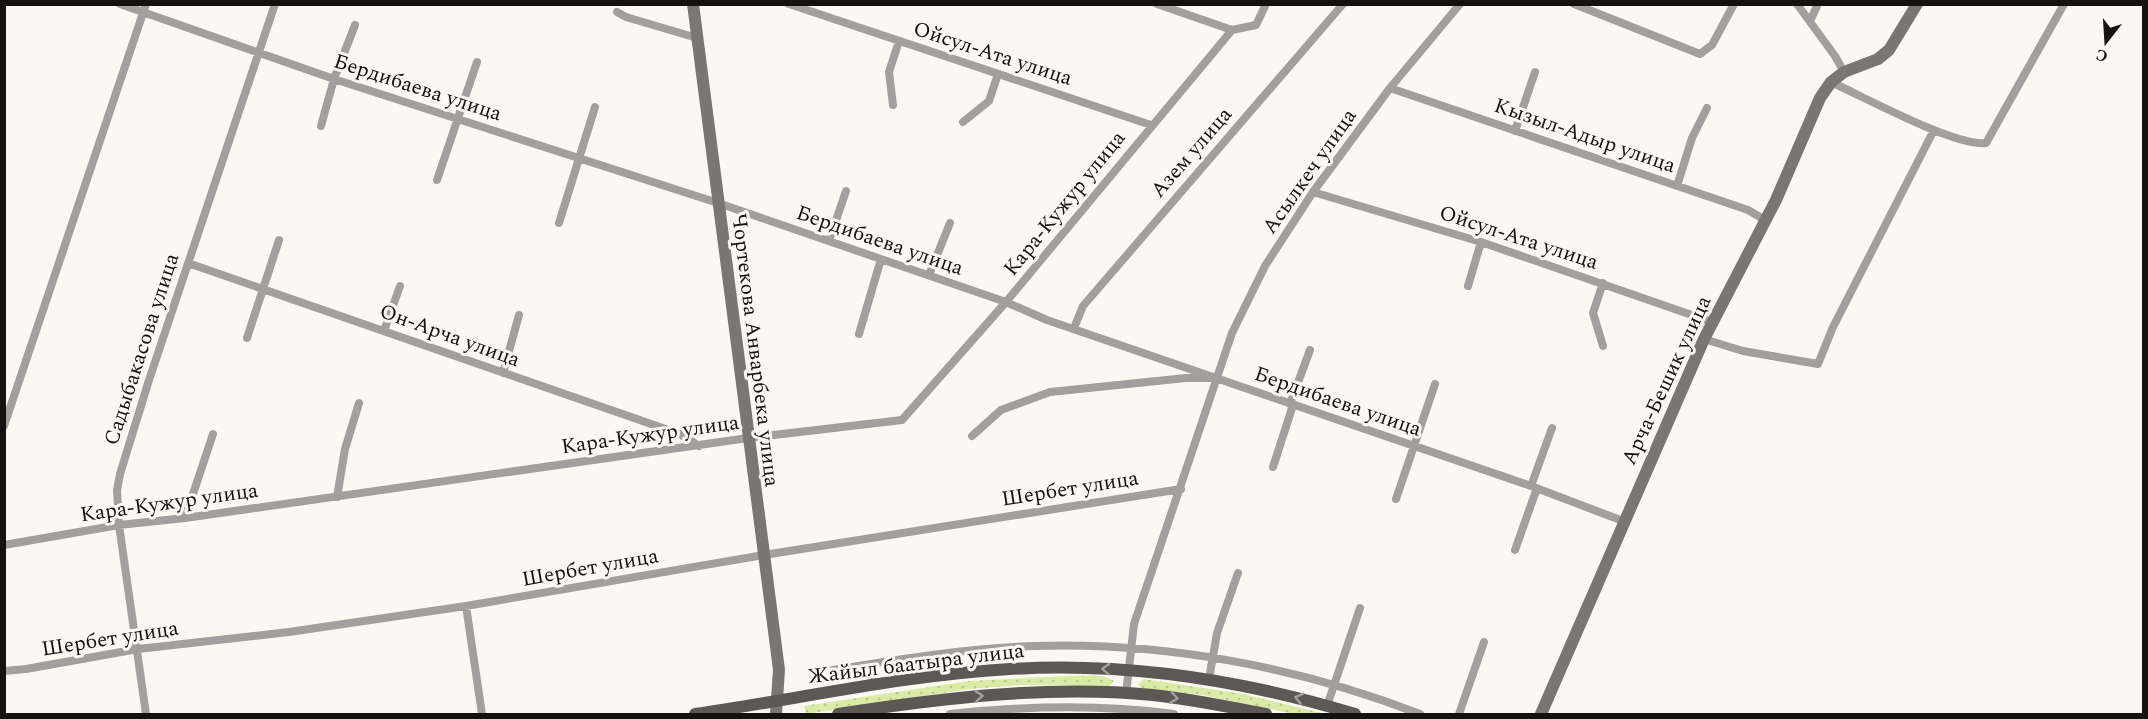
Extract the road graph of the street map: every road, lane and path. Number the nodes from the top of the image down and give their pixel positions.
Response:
1 (120, 4) edge
2 (275, 4) edge
3 (693, 4) edge
4 (789, 4) edge
5 (1157, 4) edge
6 (1266, 4) edge
7 (1343, 4) edge
8 (1460, 4) edge
9 (1574, 4) edge
10 (1734, 4) edge
11 (1797, 4) edge
12 (1818, 4) edge
13 (1917, 4) edge
14 (2064, 4) edge
15 (145, 9) edge
16 (617, 12) dead end
17 (1810, 21) junction
18 (355, 25) dead end
19 (1232, 30) junction
20 (697, 38) junction
21 (899, 41) junction
22 (258, 53) junction
23 (477, 62) dead end
24 (1535, 72) dead end
25 (1844, 72) junction
26 (998, 74) junction
27 (334, 79) junction
28 (1832, 82) junction
29 (1390, 88) junction
30 (893, 105) dead end
31 (595, 107) dead end
32 (1707, 108) dead end
33 (457, 119) junction
34 (963, 123) dead end
35 (1151, 125) junction
36 (321, 126) dead end
37 (1934, 130) junction
38 (1515, 131) junction
39 (580, 159) junction
40 (437, 180) dead end
41 (1677, 186) junction
42 (846, 191) dead end
43 (1313, 192) junction
44 (718, 203) junction
45 (1765, 220) junction
46 (559, 223) dead end
47 (950, 223) dead end
48 (279, 240) dead end
49 (829, 241) junction
50 (1481, 243) junction
51 (881, 260) junction
52 (188, 263) junction
53 (929, 276) junction
54 (1603, 284) junction
55 (400, 286) dead end
56 (1468, 286) dead end
57 (263, 289) junction
58 (1006, 302) junction
59 (519, 315) dead end
60 (1712, 322) junction
61 (1074, 328) junction
62 (384, 331) junction
63 (859, 334) dead end
64 (247, 338) dead end
65 (1704, 339) junction
66 (1604, 346) dead end
67 (1310, 350) dead end
68 (503, 374) junction
69 (1218, 377) junction
70 (1436, 384) dead end
71 (359, 403) dead end
72 (1291, 404) junction
73 (4, 426) edge
74 (1552, 428) dead end
75 (213, 434) dead end
76 (972, 436) dead end
77 (748, 438) junction
78 (699, 446) junction
79 (1414, 446) junction
80 (1273, 467) dead end
81 (1534, 487) junction
82 (1181, 489) junction
83 (337, 497) junction
84 (1396, 500) dead end
85 (185, 518) junction
86 (1623, 521) junction
87 (119, 525) junction
88 (4, 544) edge
89 (1515, 550) dead end
90 (764, 555) junction
91 (1238, 573) dead end
92 (466, 606) junction
93 (1360, 608) dead end
94 (1484, 642) dead end
95 (138, 649) junction
96 (1131, 649) junction
97 (1212, 658) junction
98 (870, 664) junction
99 (833, 670) dead end
100 (1129, 670) junction
101 (4, 671) edge
102 (1209, 679) junction
103 (873, 685) junction
104 (1333, 685) junction
105 (1069, 692) junction
106 (1126, 694) junction
107 (945, 699) junction
108 (1327, 706) junction
109 (776, 708) edge
110 (1069, 711) edge
111 (146, 714) edge
112 (482, 714) edge
113 (695, 714) edge
114 (769, 714) edge
115 (838, 714) edge
116 (949, 714) edge
117 (1174, 714) edge
118 (1266, 714) edge
119 (1355, 714) edge
120 (1420, 714) edge
121 (1459, 714) edge
122 (1541, 714) edge

1 - 15 street, Бердибаева улица
2 - 22 street, Садыбакасова улица
3 - 20 street, Чортекова Анварбека улица
4 - 21 street, Ойсул-Ата улица
5 - 19 street
6 - 19 street
7 - 61 street, Азем улица
8 - 29 street, Асылкеч улица
9 - 10 street
11 - 17 street
12 - 17 street
13 - 25 street, Арча-Бешик улица
14 - 37 street
15 - 22 street, Бердибаева улица
15 - 73 street
16 - 20 street
17 - 25 street
18 - 27 street
19 - 35 street, Кара-Кужур улица
20 - 44 street, Чортекова Анварбека улица
21 - 26 street, Ойсул-Ата улица
21 - 30 street
22 - 27 street, Бердибаева улица
22 - 52 street, Садыбакасова улица
23 - 33 street
24 - 38 street
25 - 28 street, Арча-Бешик улица
26 - 34 street
26 - 35 street, Ойсул-Ата улица
27 - 33 street, Бердибаева улица
27 - 36 street
28 - 37 street
28 - 45 street, Арча-Бешик улица
29 - 38 street, Кызыл-Адыр улица
29 - 43 street, Асылкеч улица
31 - 39 street
32 - 41 street
33 - 39 street, Бердибаева улица
33 - 40 street
35 - 58 street, Кара-Кужур улица
37 - 65 street
38 - 41 street, Кызыл-Адыр улица
39 - 44 street, Бердибаева улица
39 - 46 street
41 - 45 street, Кызыл-Адыр улица
42 - 49 street
43 - 50 street, Ойсул-Ата улица
43 - 69 street, Асылкеч улица
44 - 49 street, Бердибаева улица
44 - 77 street, Чортекова Анварбека улица
45 - 60 street, Арча-Бешик улица
47 - 53 street
48 - 57 street
49 - 51 street, Бердибаева улица
50 - 54 street, Ойсул-Ата улица
50 - 56 street
51 - 53 street, Бердибаева улица
51 - 63 street
52 - 57 street, Он-Арча улица
52 - 87 street, Садыбакасова улица
53 - 58 street, Бердибаева улица
54 - 60 street, Ойсул-Ата улица
54 - 66 street
55 - 62 street
57 - 62 street, Он-Арча улица
57 - 64 street
58 - 61 street, Бердибаева улица
58 - 77 street, Кара-Кужур улица
59 - 68 street
60 - 65 street, Арча-Бешик улица
61 - 69 street, Бердибаева улица
62 - 68 street, Он-Арча улица
65 - 86 street, Арча-Бешик улица
67 - 72 street
68 - 78 street, Он-Арча улица
69 - 72 street, Бердибаева улица
69 - 76 street
69 - 82 street, Асылкеч улица
70 - 79 street
71 - 83 street
72 - 79 street, Бердибаева улица
72 - 80 street
74 - 81 street
75 - 85 street
77 - 78 street, Кара-Кужур улица
77 - 90 street, Чортекова Анварбека улица
78 - 83 street, Кара-Кужур улица
79 - 81 street, Бердибаева улица
79 - 84 street
81 - 86 street, Бердибаева улица
81 - 89 street
82 - 90 street, Шербет улица
82 - 96 street, Асылкеч улица
83 - 85 street, Кара-Кужур улица
85 - 87 street, Кара-Кужур улица
86 - 122 street, Арча-Бешик улица
87 - 88 street, Кара-Кужур улица
87 - 95 street, Садыбакасова улица
90 - 92 street, Шербет улица
90 - 109 street, Чортекова Анварбека улица
91 - 97 street
92 - 95 street, Шербет улица
92 - 112 street
93 - 104 street
94 - 121 street
95 - 101 street, Шербет улица
95 - 111 street, Садыбакасова улица
96 - 97 street
96 - 98 street
96 - 100 street, Асылкеч улица
97 - 102 street
97 - 104 street
98 - 99 street
98 - 103 street
100 - 102 main road, Жайыл баатыра улица
100 -> 103 main road, Жайыл баатыра улица
100 - 106 street, Асылкеч улица
108 -> 102 main road, Жайыл баатыра улица
103 - 109 main road, Жайыл баатыра улица
104 - 108 street
104 - 120 street
105 - 106 main road, Жайыл баатыра улица
107 -> 105 main road, Жайыл баатыра улица
105 - 110 street
106 -> 118 main road, Жайыл баатыра улица
107 - 115 main road, Жайыл баатыра улица
107 - 116 street
108 - 119 main road, Жайыл баатыра улица
109 - 113 main road, Жайыл баатыра улица
109 - 114 street
110 - 116 street
110 - 117 street

